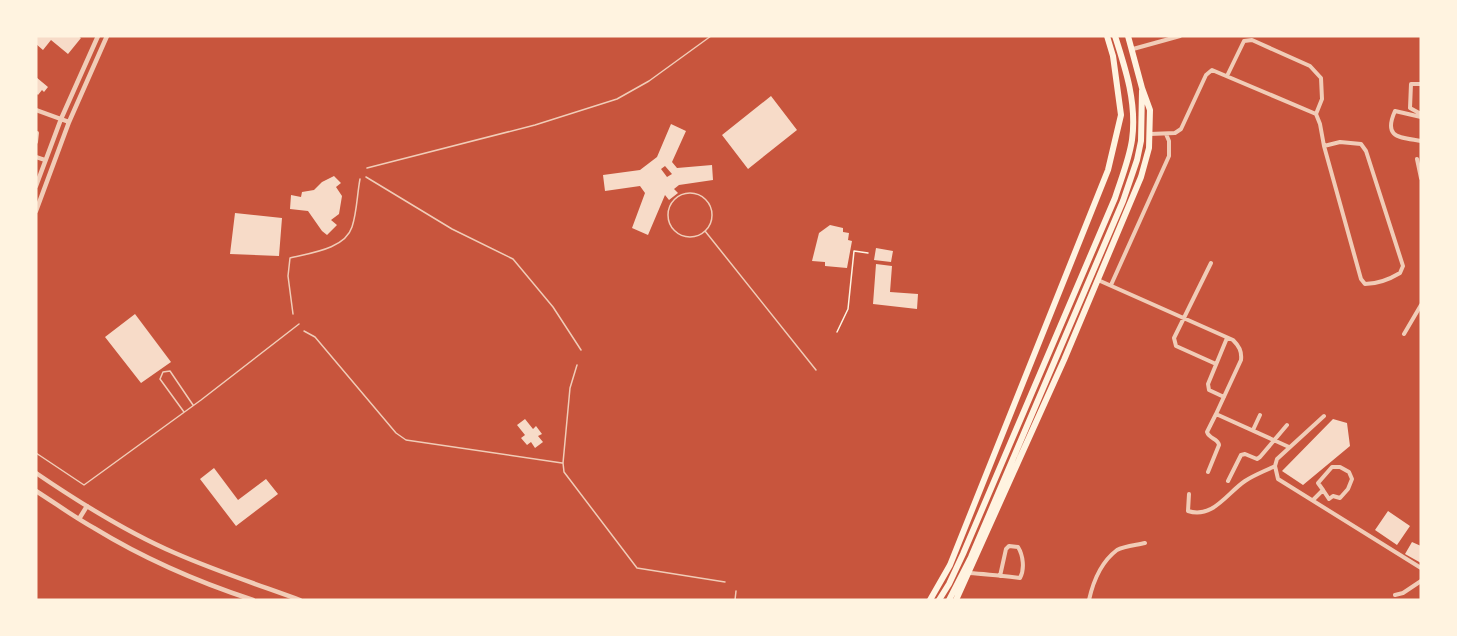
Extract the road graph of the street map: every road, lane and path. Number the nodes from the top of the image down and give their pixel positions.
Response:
1 (98, 36) edge
2 (107, 36) edge
3 (711, 36) edge
4 (1107, 36) edge
5 (1115, 36) edge
6 (1128, 36) edge
7 (1180, 36) edge
8 (1133, 49) junction
9 (86, 60) junction
10 (94, 64) junction
11 (1227, 75) junction
12 (1421, 84) edge
13 (1142, 88) junction
14 (36, 110) edge
15 (1316, 114) junction
16 (1421, 116) edge
17 (61, 119) junction
18 (69, 122) junction
19 (37, 133) edge
20 (1150, 134) junction
21 (1166, 134) junction
22 (1421, 141) edge
23 (36, 142) edge
24 (1324, 146) junction
25 (36, 157) edge
26 (1417, 159) dead end
27 (45, 160) junction
28 (367, 168) dead end
29 (366, 177) dead end
30 (1421, 178) edge
31 (360, 179) dead end
32 (36, 186) edge
33 (36, 211) edge
34 (705, 231) junction
35 (868, 253) dead end
36 (1211, 263) dead end
37 (1098, 280) junction
38 (1111, 285) junction
39 (1421, 305) edge
40 (293, 314) dead end
41 (1184, 318) junction
42 (299, 324) dead end
43 (304, 331) dead end
44 (837, 332) dead end
45 (1404, 334) dead end
46 (1227, 338) junction
47 (1037, 349) junction
48 (581, 350) dead end
49 (1064, 360) junction
50 (1216, 363) junction
51 (577, 365) dead end
52 (816, 370) dead end
53 (1224, 397) junction
54 (194, 405) junction
55 (184, 412) junction
56 (1216, 414) junction
57 (1260, 416) dead end
58 (1324, 416) dead end
59 (1287, 425) dead end
60 (1253, 430) junction
61 (1274, 440) junction
62 (1289, 447) junction
63 (36, 453) edge
64 (563, 463) junction
65 (1275, 466) junction
66 (1208, 472) dead end
67 (36, 473) edge
68 (1228, 482) dead end
69 (1323, 490) junction
70 (36, 491) edge
71 (1189, 494) dead end
72 (1313, 500) junction
73 (87, 506) junction
74 (80, 519) junction
75 (152, 542) junction
76 (1145, 543) dead end
77 (145, 555) junction
78 (1421, 568) edge
79 (969, 573) junction
80 (1000, 576) junction
81 (1421, 581) edge
82 (725, 582) dead end
83 (736, 591) dead end
84 (1395, 595) dead end
85 (253, 600) edge
86 (300, 600) edge
87 (735, 600) edge
88 (934, 600) edge
89 (949, 600) edge
90 (956, 600) edge
91 (1089, 600) edge

1 - 9 street
2 - 10 street
3 - 28 lane
4 - 47 highway
5 - 88 highway
6 - 8 highway
7 - 8 street
8 - 13 highway
9 - 10 street
9 - 17 street
10 - 18 street
11 - 15 street
11 - 15 street
11 - 21 street
12 - 16 street
13 - 20 highway
13 - 89 highway
14 - 17 street
15 - 24 street
16 - 22 street
17 - 18 street
17 - 27 street
18 - 33 street
19 - 23 street
20 - 21 street
20 - 37 highway
21 - 38 street
24 - 24 street
25 - 27 street
26 - 30 street
27 - 32 street
29 - 48 lane
31 - 40 lane
34 - 34 lane
34 - 52 lane
35 - 44 path
36 - 41 street
37 - 38 street
37 - 49 highway
38 - 41 street
39 - 45 street
41 - 46 street
41 - 50 street
42 - 54 lane
43 - 64 lane
46 - 50 street
46 - 53 street
47 - 49 highway
47 - 88 highway
49 - 79 highway
50 - 53 street
51 - 64 lane
53 - 56 street
54 - 55 lane
54 - 55 lane
55 - 63 lane
56 - 60 street
56 - 66 street
57 - 60 street
58 - 62 street
59 - 61 street
60 - 61 street
61 - 62 street
61 - 68 street
62 - 65 street
64 - 82 lane
65 - 71 street
65 - 72 street
67 - 73 street
69 - 69 street
69 - 72 street
70 - 74 street
72 - 78 street
73 - 74 street
73 - 75 street
74 - 77 street
75 - 77 street
75 - 86 street
76 - 91 street
77 - 85 street
79 - 80 street
79 - 90 highway
80 - 80 street
81 - 84 street
83 - 87 lane

